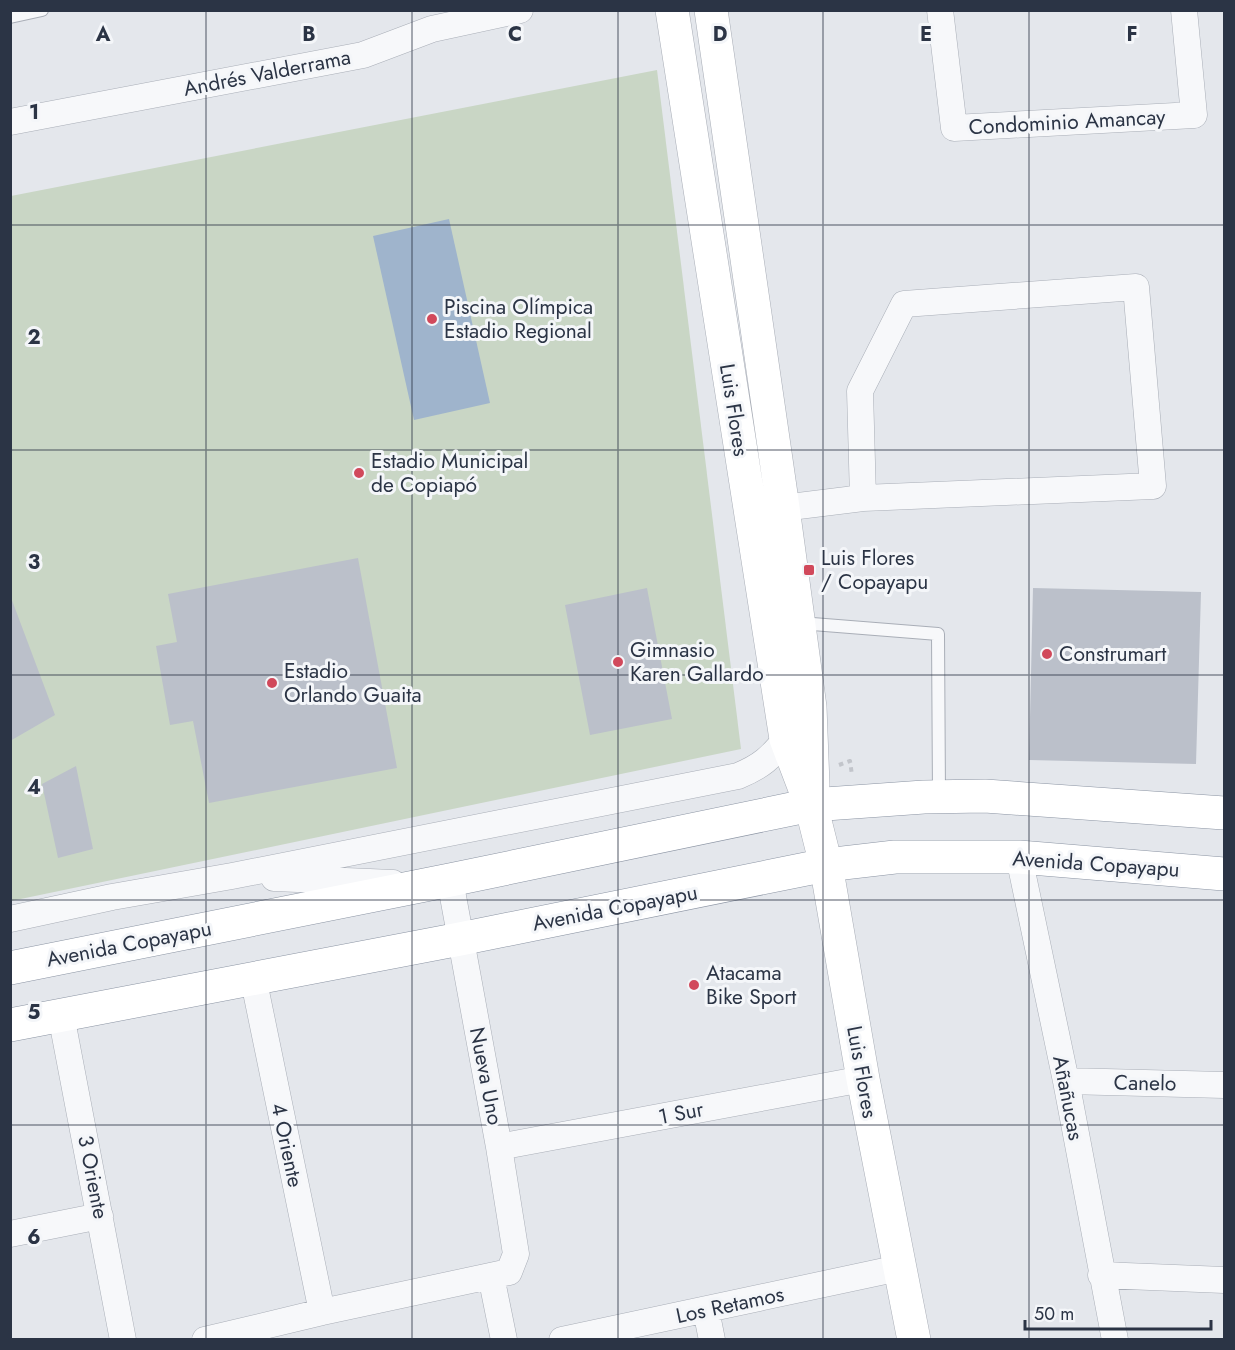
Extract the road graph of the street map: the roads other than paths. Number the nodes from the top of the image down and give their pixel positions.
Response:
1 (42, 10) edge
2 (520, 10) edge
3 (672, 10) edge
4 (711, 10) edge
5 (940, 10) edge
6 (1184, 10) edge
7 (10, 17) edge
8 (10, 122) edge
9 (863, 498) junction
10 (783, 508) junction
11 (749, 512) junction
12 (799, 623) junction
13 (786, 739) junction
14 (939, 797) junction
15 (811, 805) junction
16 (1224, 813) edge
17 (1018, 857) junction
18 (826, 865) junction
19 (1224, 874) edge
20 (232, 876) junction
21 (437, 882) junction
22 (10, 919) edge
23 (460, 939) junction
24 (10, 968) edge
25 (253, 977) junction
26 (61, 1016) junction
27 (10, 1024) edge
28 (863, 1079) junction
29 (1066, 1081) junction
30 (1224, 1085) edge
31 (499, 1147) junction
32 (100, 1216) junction
33 (10, 1234) edge
34 (899, 1268) junction
35 (500, 1274) junction
36 (1101, 1275) junction
37 (1224, 1280) edge
38 (706, 1310) junction
39 (322, 1312) junction
40 (123, 1340) edge
41 (205, 1340) edge
42 (504, 1340) edge
43 (562, 1340) edge
44 (711, 1340) edge
45 (914, 1340) edge
46 (1114, 1340) edge

1 - 7 lane
2 - 8 street, Andrés Valderrama
3 - 11 main road, Luis Flores
4 - 10 main road, Luis Flores
5 - 6 street, Condominio Amancay
9 - 9 street
9 - 10 street
10 - 11 street
10 - 12 main road, Luis Flores
11 - 13 main road, Luis Flores
12 - 14 lane
12 - 15 main road, Luis Flores
13 - 15 main road, Luis Flores
13 - 20 street, Avenida Copayapu
14 - 15 main road, Avenida Copayapu
14 - 16 main road, Avenida Copayapu
15 - 18 main road, Luis Flores
15 - 21 main road, Avenida Copayapu
17 - 18 main road, Avenida Copayapu
17 - 19 main road, Avenida Copayapu
17 - 29 street, Añañucas
18 - 23 main road, Avenida Copayapu
18 - 28 main road, Luis Flores
20 - 21 street, Avenida Copayapu
20 - 22 street, Avenida Copayapu
21 - 23 street, Nueva Uno
21 - 24 main road, Avenida Copayapu
23 - 25 main road, Avenida Copayapu
23 - 31 street, Nueva Uno
25 - 26 main road, Avenida Copayapu
25 - 39 street, 4 Oriente
26 - 27 main road, Avenida Copayapu
26 - 32 street, 3 Oriente
28 - 31 street, 1 Sur
28 - 34 main road, Luis Flores
29 - 30 street, Canelo
29 - 36 street, Añañucas
31 - 35 street, Nueva Uno
32 - 33 street
32 - 40 street, 3 Oriente
34 - 38 street, Los Retamos
34 - 45 main road, Luis Flores
35 - 39 street
35 - 42 street
36 - 37 street
36 - 46 street, Añañucas
38 - 43 street, Los Retamos
38 - 44 street
39 - 41 street

